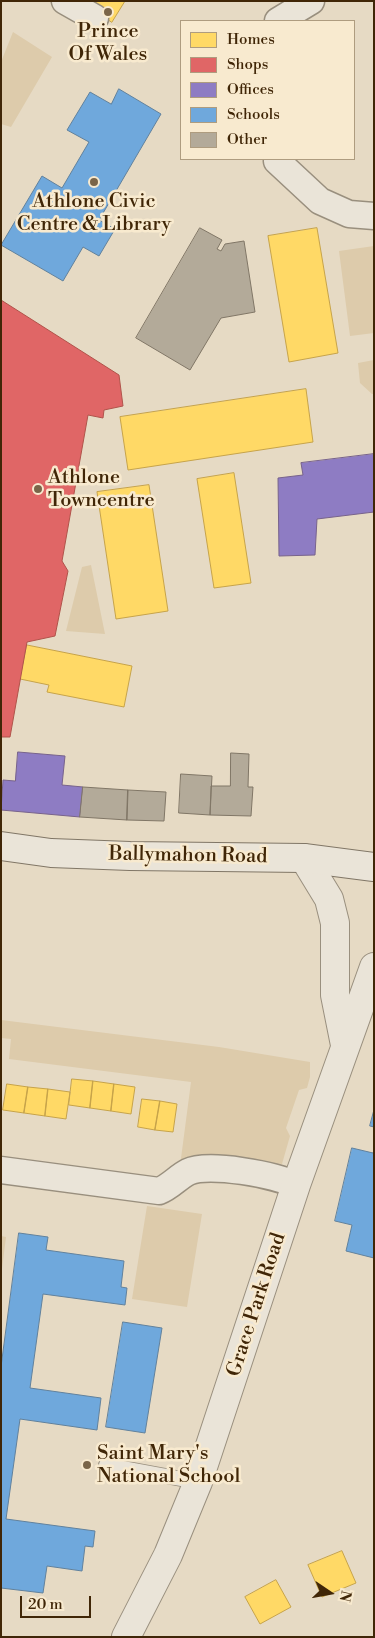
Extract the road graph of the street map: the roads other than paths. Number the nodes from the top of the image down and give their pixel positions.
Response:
1 (65, 1) edge
2 (311, 1) edge
3 (95, 18) dead end
4 (280, 20) edge
5 (277, 161) dead end
6 (374, 216) edge
7 (1, 846) edge
8 (304, 858) junction
9 (374, 867) edge
10 (374, 967) edge
11 (345, 1049) junction
12 (1, 1170) edge
13 (296, 1185) junction
14 (106, 1465) dead end
15 (198, 1482) junction
16 (126, 1637) edge

1 - 3 street
2 - 4 street
5 - 6 street
7 - 8 street, Ballymahon Road
8 - 9 street, Ballymahon Road
8 - 11 street
10 - 11 street, Grace Park Road
11 - 13 street, Grace Park Road
12 - 13 street
13 - 15 street, Grace Park Road
14 - 15 lane
15 - 16 street, Grace Park Road

